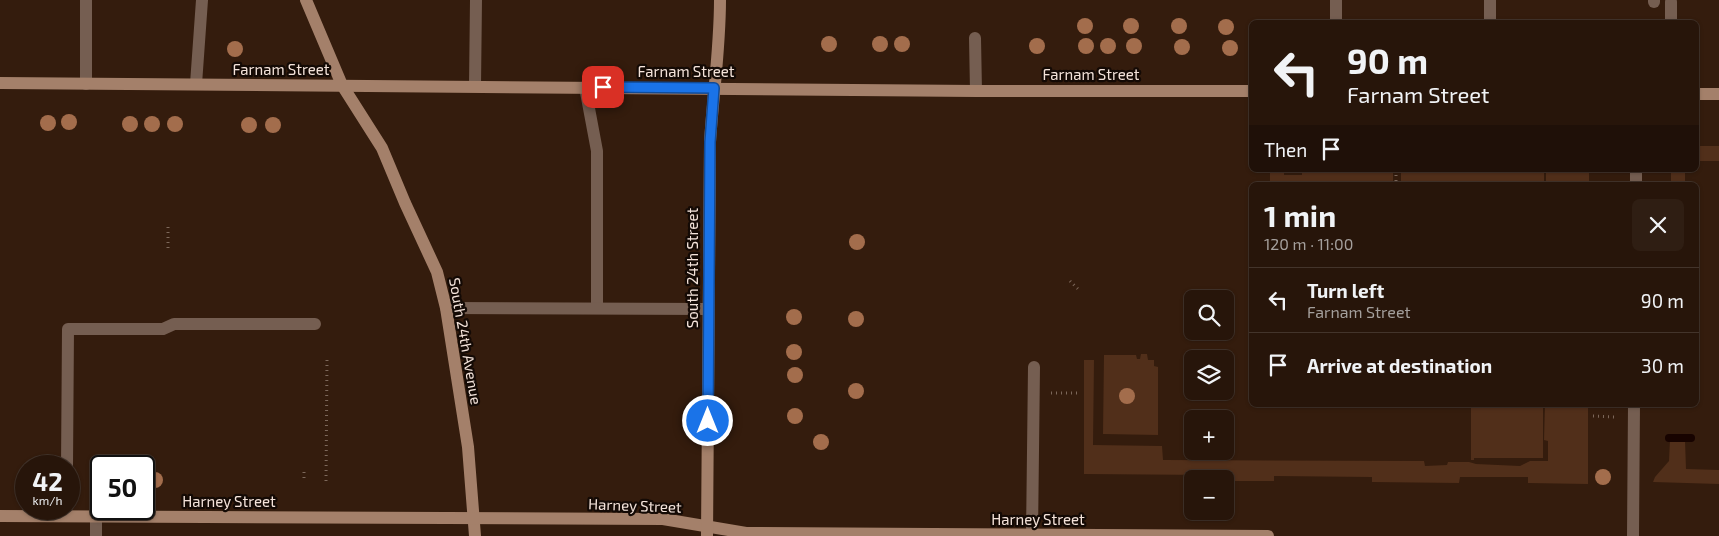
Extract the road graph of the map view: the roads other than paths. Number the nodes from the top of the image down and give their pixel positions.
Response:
1 (86, 0) edge
2 (202, 0) edge
3 (306, 0) edge
4 (476, 0) edge
5 (720, 0) edge
6 (1336, 0) edge
7 (1490, 0) edge
8 (1671, 2) dead end
9 (1336, 20) edge
10 (1490, 20) edge
11 (1671, 20) edge
12 (975, 38) dead end
13 (0, 83) edge
14 (86, 84) junction
15 (196, 84) junction
16 (342, 85) junction
17 (475, 86) junction
18 (585, 87) junction
19 (714, 88) junction
20 (976, 91) junction
21 (1249, 91) edge
22 (1699, 94) edge
23 (1719, 94) edge
24 (446, 308) junction
25 (597, 308) junction
26 (708, 308) junction
27 (315, 324) dead end
28 (1034, 367) dead end
29 (1634, 407) edge
30 (67, 455) edge
31 (15, 515) edge
32 (0, 516) edge
33 (155, 517) edge
34 (474, 519) junction
35 (96, 520) edge
36 (707, 531) edge
37 (1026, 535) edge
38 (1075, 535) edge
39 (96, 536) edge
40 (475, 536) edge
41 (1268, 536) edge
42 (1633, 536) edge

1 - 14 street
2 - 15 street
3 - 16 main road, South 24th Avenue
4 - 17 street
5 - 19 main road, South 24th Street
6 - 9 street
7 - 10 street
8 - 11 street
12 - 20 street
13 - 14 main road, Farnam Street
14 - 15 main road, Farnam Street
15 - 16 main road, Farnam Street
16 - 17 main road, Farnam Street
16 - 24 main road, South 24th Avenue
17 - 18 main road, Farnam Street
18 - 19 main road, Farnam Street
18 - 25 street
19 - 20 main road, Farnam Street
19 - 26 main road, South 24th Street
20 - 21 main road, Farnam Street
22 - 23 main road
24 - 25 street
24 - 34 main road, South 24th Avenue
25 - 26 street
26 - 36 main road, South 24th Street
27 - 30 street
28 - 37 street
29 - 42 street
31 - 32 main road, Harney Street
33 - 34 main road, Harney Street
34 - 36 main road, Harney Street
34 - 40 main road, South 24th Avenue
35 - 39 street
36 - 37 main road, Harney Street
37 - 38 main road, Harney Street
38 - 41 main road, Harney Street

